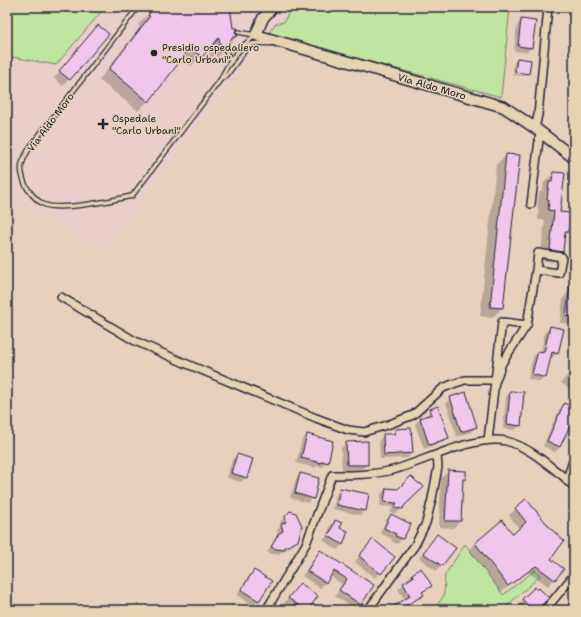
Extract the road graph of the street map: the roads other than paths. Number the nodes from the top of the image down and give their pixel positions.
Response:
1 (138, 7) edge
2 (273, 7) edge
3 (548, 7) edge
4 (238, 32) dead end
5 (256, 36) junction
6 (276, 42) junction
7 (224, 48) dead end
8 (234, 62) junction
9 (538, 130) junction
10 (574, 136) edge
11 (572, 156) edge
12 (531, 204) dead end
13 (536, 270) dead end
14 (61, 297) dead end
15 (527, 325) junction
16 (496, 380) junction
17 (488, 440) junction
18 (437, 456) junction
19 (574, 463) edge
20 (571, 482) edge
21 (574, 575) edge
22 (270, 608) edge
23 (368, 610) edge
24 (545, 610) edge

1 - 8 lane, Via Aldo Moro
2 - 5 street
3 - 9 street
4 - 5 lane
5 - 6 street, Via Aldo Moro
5 - 8 lane, Via Aldo Moro
6 - 8 lane, Via Aldo Moro
6 - 9 street, Via Aldo Moro
7 - 8 lane
9 - 11 street, Via Aldo Moro
9 - 12 street
10 - 11 lane
13 - 15 street
14 - 16 street
15 - 16 street
15 - 16 street
16 - 17 street
17 - 18 street
17 - 20 street
18 - 22 street
18 - 23 street
19 - 20 street
21 - 24 street

